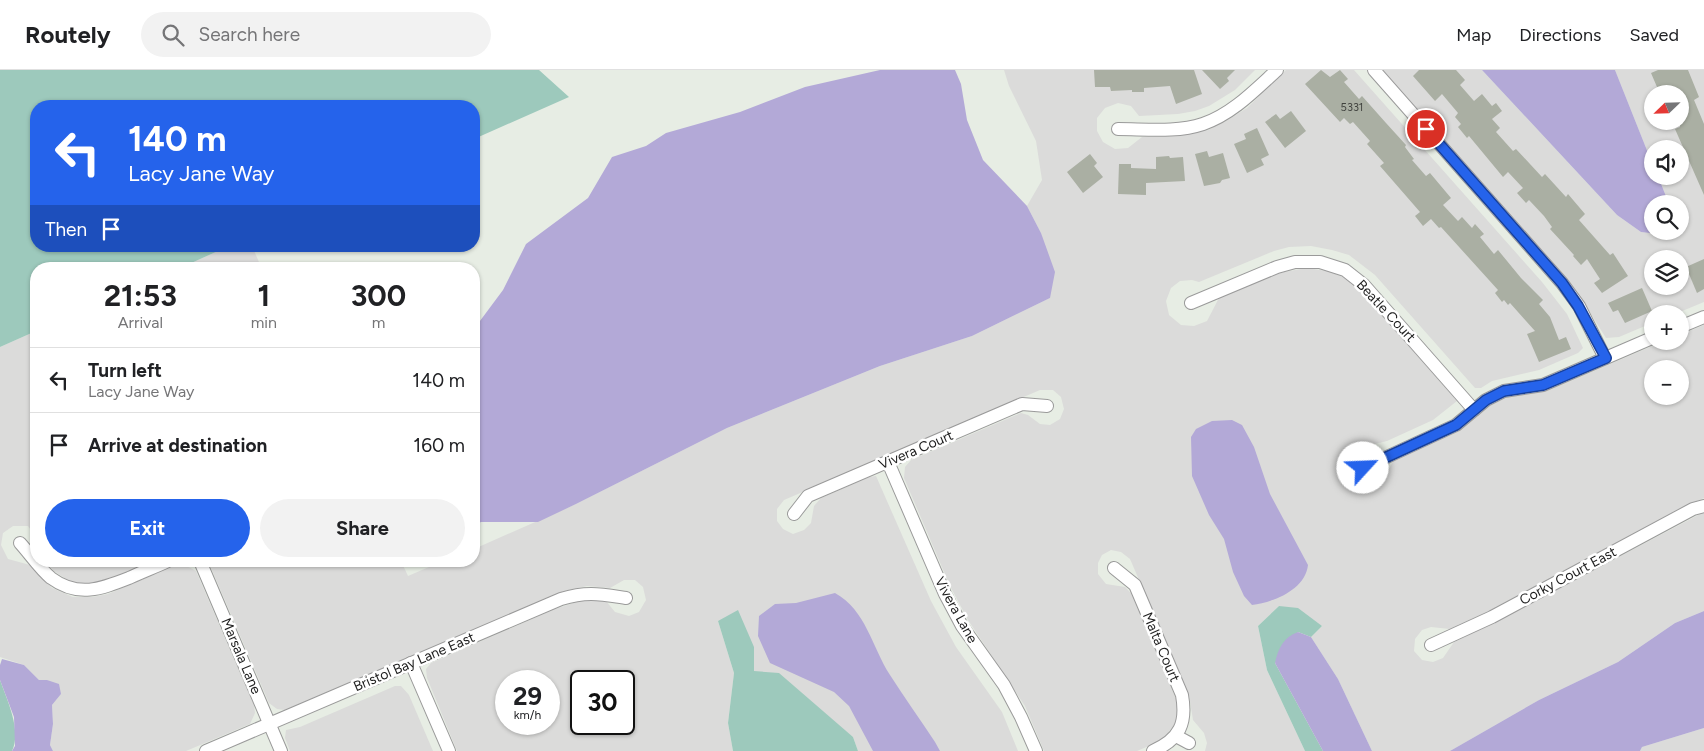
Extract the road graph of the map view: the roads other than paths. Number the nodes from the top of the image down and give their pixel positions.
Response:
1 (1277, 70) edge
2 (1374, 70) edge
3 (1118, 129) dead end
4 (1191, 303) dead end
5 (1704, 317) edge
6 (1689, 323) edge
7 (1644, 341) edge
8 (1606, 358) junction
9 (1046, 406) dead end
10 (1474, 410) junction
11 (888, 462) junction
12 (1363, 468) dead end
13 (1704, 506) edge
14 (794, 514) dead end
15 (20, 543) dead end
16 (30, 554) edge
17 (41, 567) edge
18 (154, 567) edge
19 (203, 567) edge
20 (1114, 568) dead end
21 (626, 598) dead end
22 (1431, 645) dead end
23 (411, 663) junction
24 (270, 724) junction
25 (1176, 736) junction
26 (1189, 743) dead end
27 (206, 751) edge
28 (281, 751) edge
29 (449, 751) edge
30 (1036, 751) edge
31 (1153, 751) edge

1 - 3 street
2 - 8 street
4 - 10 street, Beatle Court
5 - 6 street
7 - 8 street
8 - 10 street
9 - 11 street, Vivera Court
10 - 12 street
11 - 14 street, Vivera Court
11 - 30 street, Vivera Lane
13 - 22 street, Corky Court East
15 - 16 street
17 - 18 street
19 - 24 street, Marsala Lane
20 - 25 street, Malta Court
21 - 23 street, Bristol Bay Lane East
23 - 24 street, Bristol Bay Lane East
23 - 29 street
24 - 27 street, Bristol Bay Lane East
24 - 28 street, Marsala Lane
25 - 26 street
25 - 31 street

